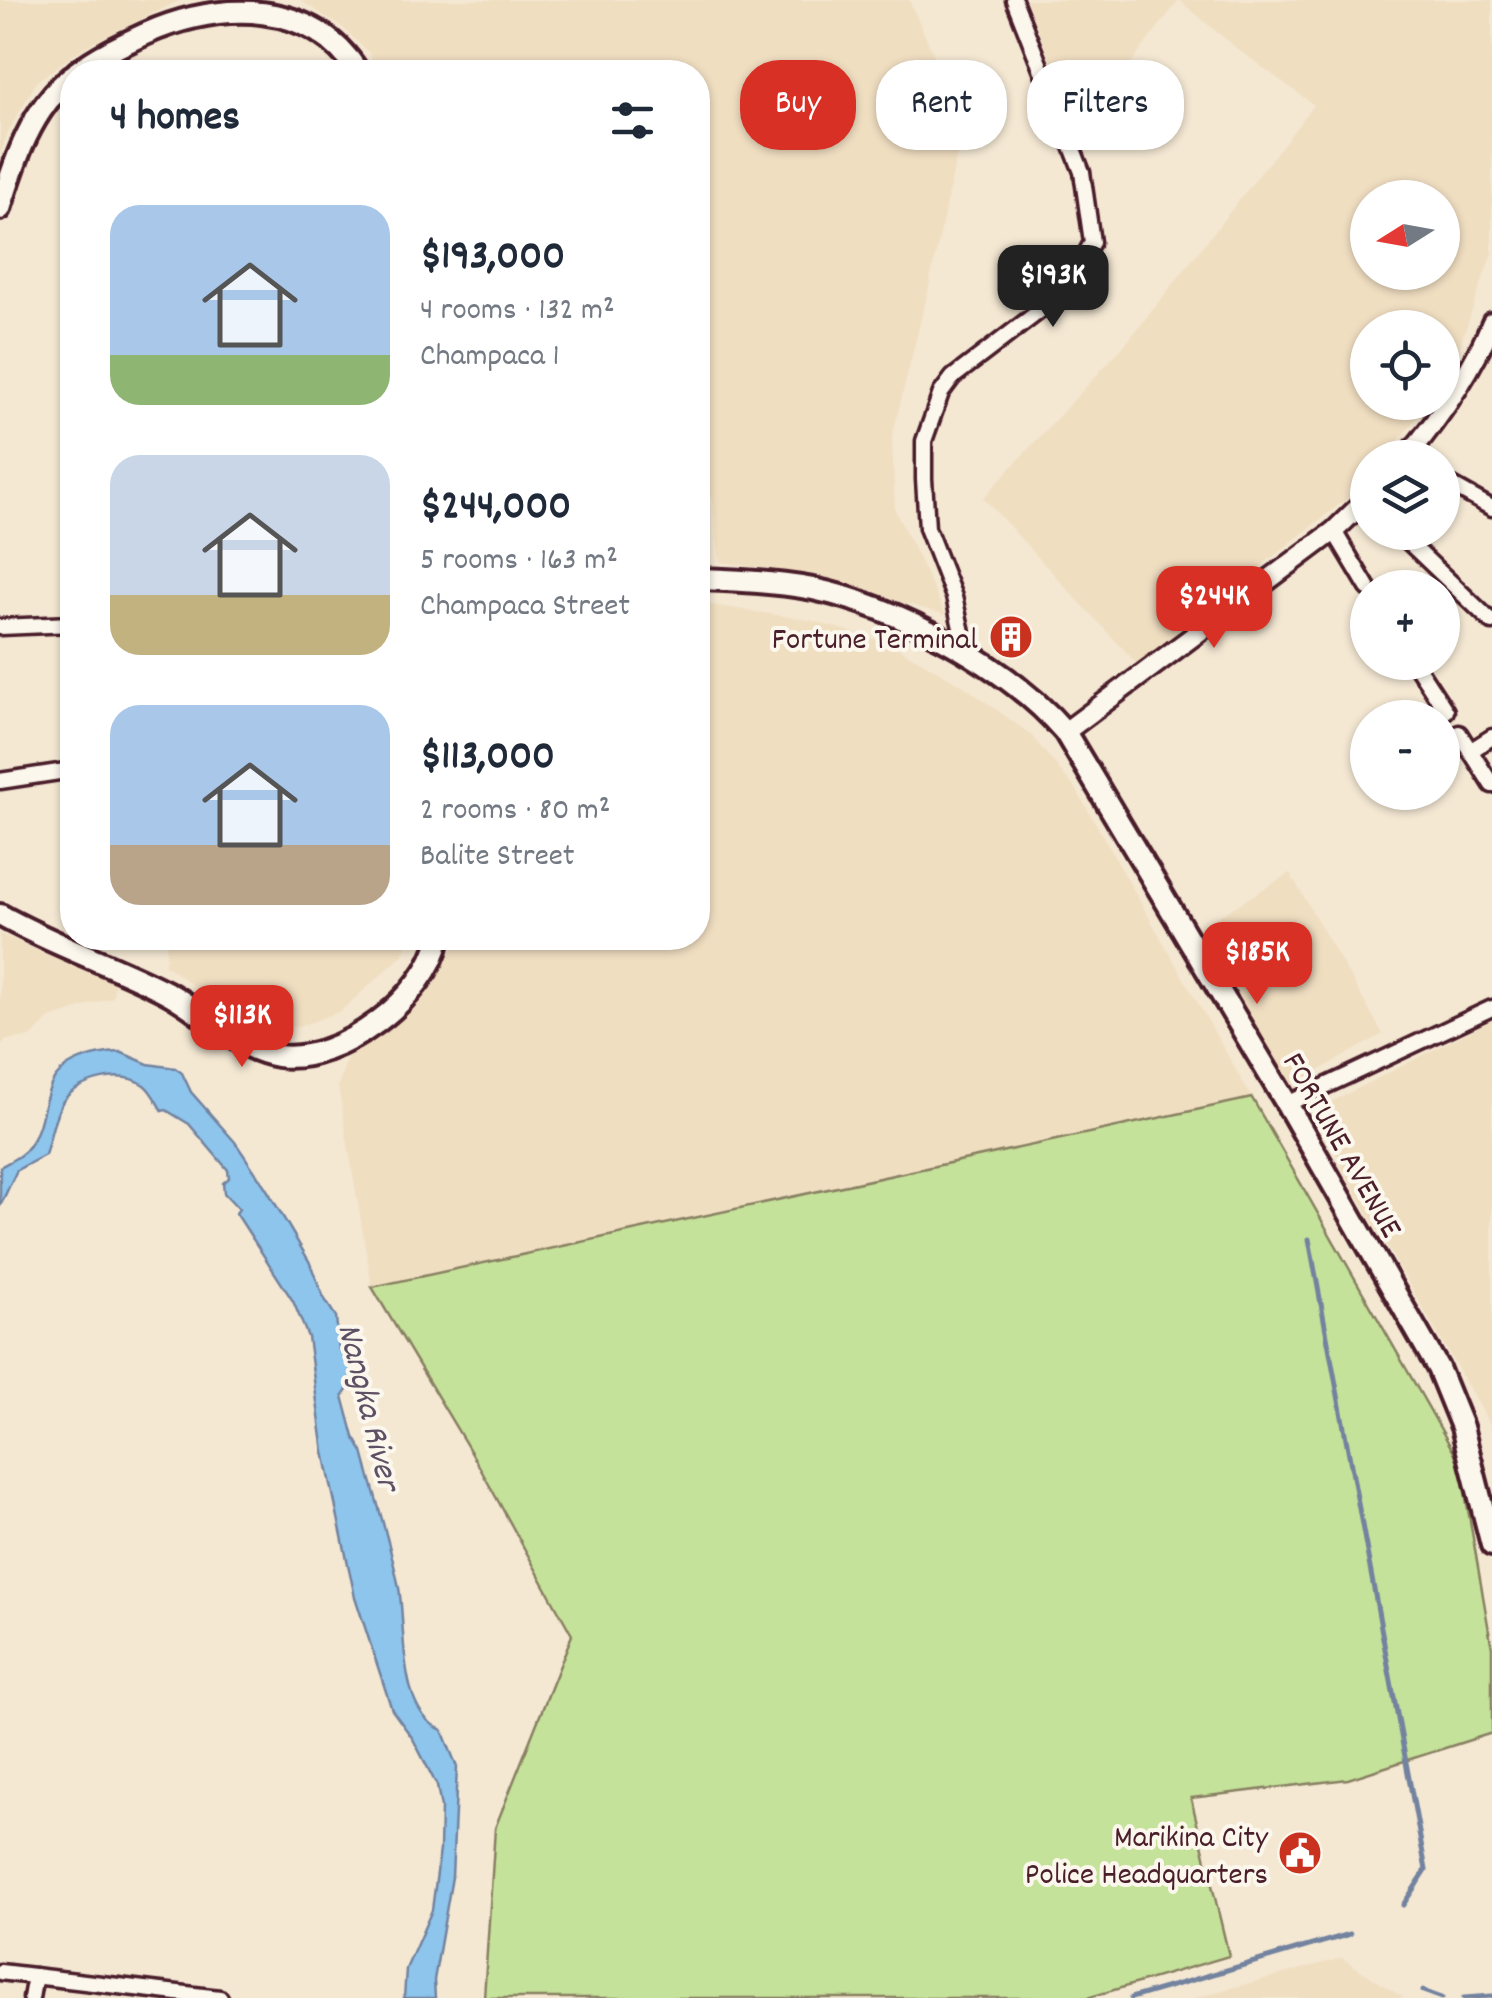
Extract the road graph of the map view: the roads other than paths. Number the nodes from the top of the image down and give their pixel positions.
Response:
1 (1014, 0) edge
2 (97, 60) edge
3 (350, 60) edge
4 (60, 88) edge
5 (0, 209) edge
6 (1492, 322) edge
7 (1421, 440) edge
8 (1460, 490) edge
9 (1492, 508) edge
10 (1350, 516) edge
11 (1334, 531) junction
12 (1417, 550) edge
13 (1357, 570) edge
14 (710, 580) edge
15 (1492, 622) edge
16 (60, 624) edge
17 (0, 627) edge
18 (967, 654) junction
19 (1065, 732) junction
20 (1460, 735) edge
21 (1492, 737) edge
22 (1470, 750) junction
23 (60, 772) edge
24 (0, 781) edge
25 (1492, 785) edge
26 (0, 915) edge
27 (60, 943) edge
28 (75, 950) edge
29 (434, 950) edge
30 (1492, 1008) edge
31 (1286, 1104) junction
32 (1492, 1542) edge
33 (0, 1972) edge
34 (34, 1976) junction
35 (31, 1998) edge
36 (220, 1998) edge

1 - 18 street
2 - 3 main road
4 - 5 main road
6 - 7 street
8 - 9 street
10 - 11 street
11 - 13 street
11 - 19 street
12 - 15 street
14 - 18 main road, FORTUNE AVENUE
16 - 17 street
18 - 19 main road, FORTUNE AVENUE
19 - 31 main road, FORTUNE AVENUE
20 - 22 street
21 - 22 street
22 - 25 street
23 - 24 street
26 - 27 main road
28 - 29 main road
30 - 31 street
31 - 32 main road, FORTUNE AVENUE
33 - 34 street
34 - 35 street
34 - 36 street

